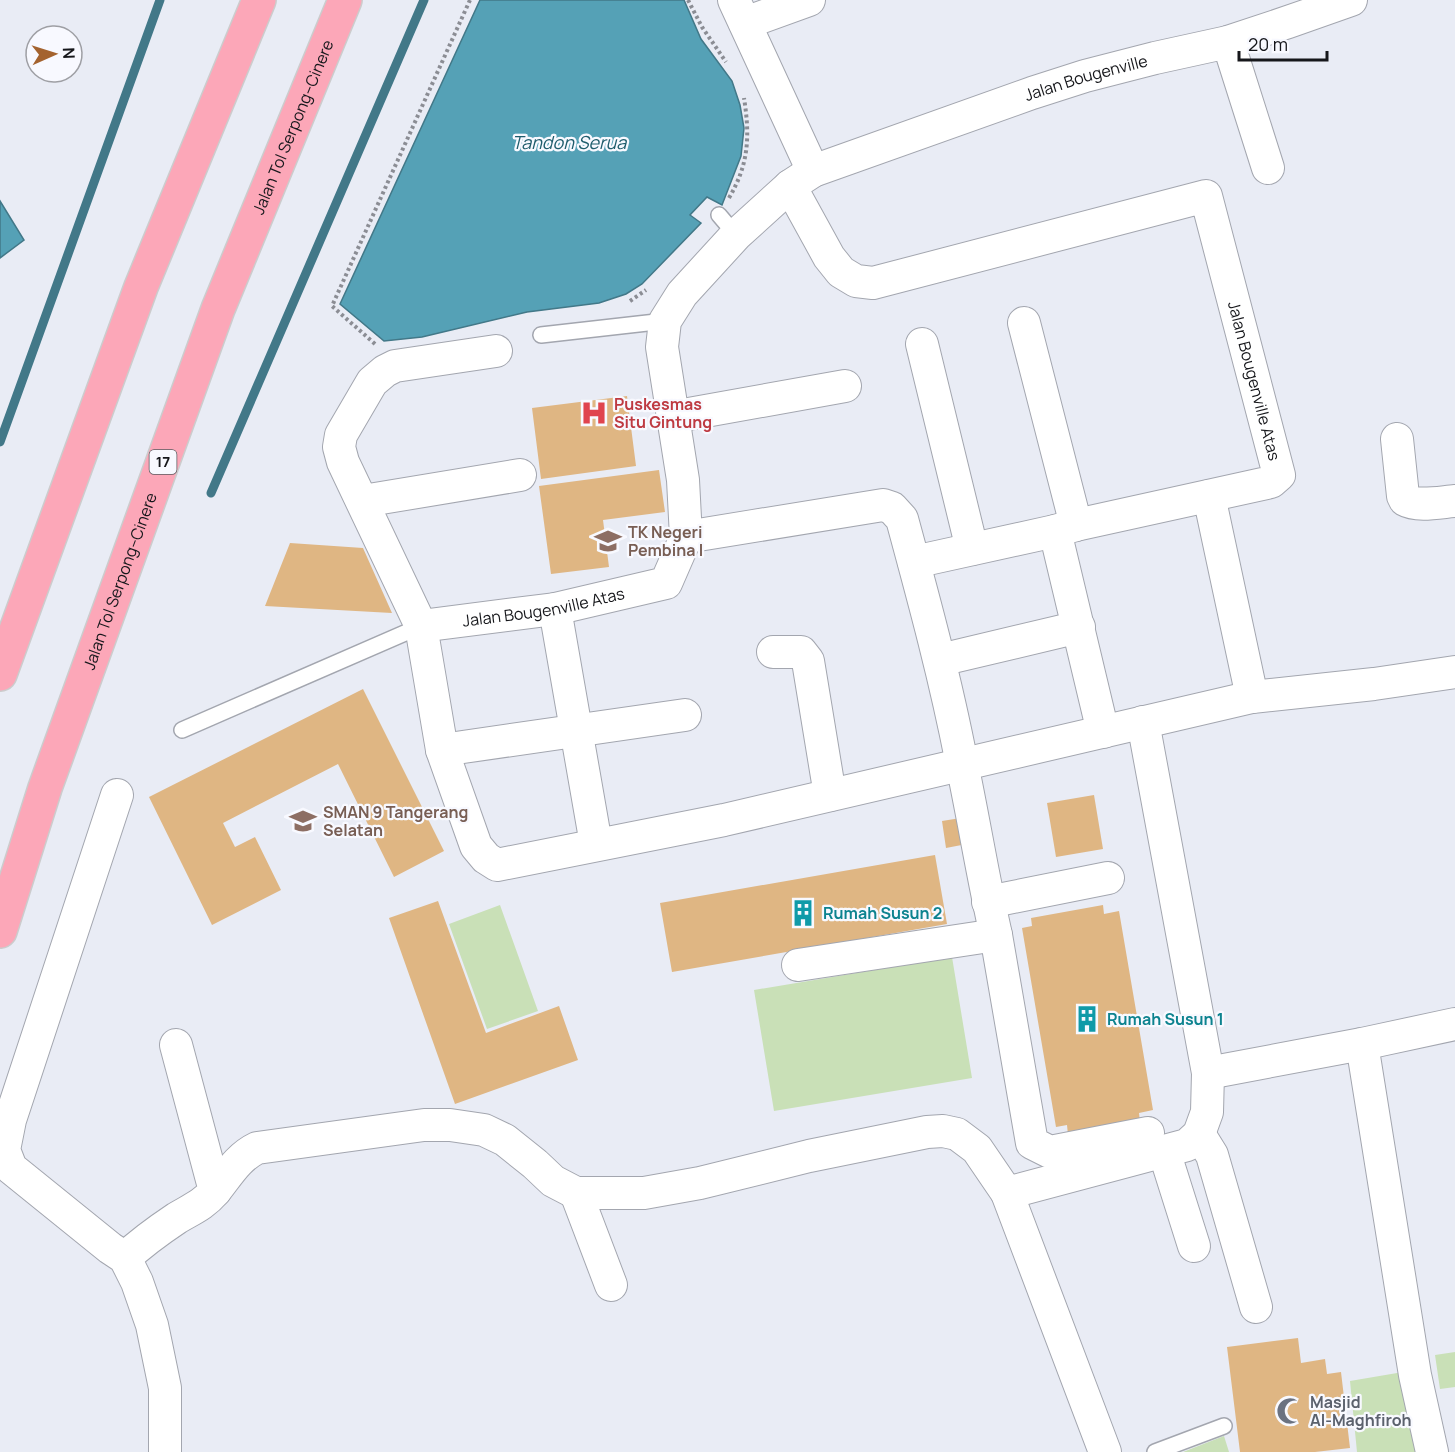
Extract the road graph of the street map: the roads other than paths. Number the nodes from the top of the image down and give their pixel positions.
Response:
1 (259, 0) edge
2 (345, 0) edge
3 (809, 0) edge
4 (1351, 0) edge
5 (740, 12) edge
6 (1228, 42) junction
7 (1268, 168) dead end
8 (809, 174) junction
9 (665, 321) junction
10 (1024, 323) dead end
11 (541, 335) dead end
12 (922, 344) dead end
13 (496, 351) dead end
14 (844, 386) dead end
15 (672, 417) junction
16 (1397, 439) dead end
17 (520, 475) dead end
18 (1209, 495) junction
19 (363, 501) junction
20 (1455, 501) edge
21 (1066, 528) junction
22 (686, 537) junction
23 (972, 549) junction
24 (914, 562) junction
25 (555, 609) junction
26 (421, 626) junction
27 (1079, 627) junction
28 (773, 652) dead end
29 (940, 660) junction
30 (1455, 672) edge
31 (0, 674) edge
32 (1252, 697) junction
33 (685, 715) dead end
34 (1143, 722) junction
35 (182, 730) dead end
36 (576, 731) junction
37 (1103, 732) junction
38 (442, 750) junction
39 (962, 764) junction
40 (117, 795) dead end
41 (830, 795) junction
42 (596, 844) junction
43 (1108, 878) dead end
44 (988, 902) junction
45 (0, 931) edge
46 (996, 935) junction
47 (798, 965) dead end
48 (1455, 1024) edge
49 (1362, 1044) junction
50 (176, 1045) dead end
51 (1208, 1073) junction
52 (1199, 1134) junction
53 (1156, 1142) junction
54 (215, 1191) junction
55 (576, 1193) junction
56 (1007, 1193) junction
57 (1194, 1246) dead end
58 (125, 1258) junction
59 (611, 1285) dead end
60 (1256, 1307) dead end
61 (1224, 1426) dead end
62 (165, 1452) edge
63 (1105, 1452) edge
64 (1155, 1452) edge
65 (1432, 1452) edge

1 - 31 highway
2 - 45 highway, Jalan Tol Serpong–Cinere / 17
3 - 5 street
4 - 6 street, Jalan Bougenville
5 - 8 street
6 - 7 street
6 - 8 street, Jalan Bougenville
8 - 9 street
8 - 18 street, Jalan Bougenville Atas
9 - 11 lane
9 - 15 street
10 - 21 street
12 - 23 street
13 - 19 street
14 - 15 street
15 - 22 street
16 - 20 street
17 - 19 street
18 - 21 street, Jalan Bougenville Atas
18 - 32 street
19 - 26 street
21 - 23 street, Jalan Bougenville Atas
21 - 27 street
22 - 24 street
22 - 25 street, Jalan Bougenville Atas
23 - 24 street, Jalan Bougenville Atas
24 - 29 street
25 - 26 street, Jalan Bougenville Atas
25 - 36 street
26 - 35 lane
26 - 38 street
27 - 29 street
27 - 37 street
28 - 41 street
29 - 39 street
30 - 32 street
32 - 34 street
33 - 36 street
34 - 37 street
34 - 51 street
36 - 38 street
36 - 42 street
37 - 39 street
38 - 42 street
39 - 41 street
39 - 44 street
40 - 58 street
41 - 42 street
43 - 44 street
44 - 46 street
46 - 47 street
46 - 53 street
48 - 49 street
49 - 51 street
49 - 65 street
50 - 54 street
51 - 52 street
52 - 53 street
52 - 60 street
53 - 56 street
53 - 57 street
54 - 55 street
54 - 58 street
55 - 56 street
55 - 59 street
56 - 63 street
58 - 62 street
61 - 64 lane

